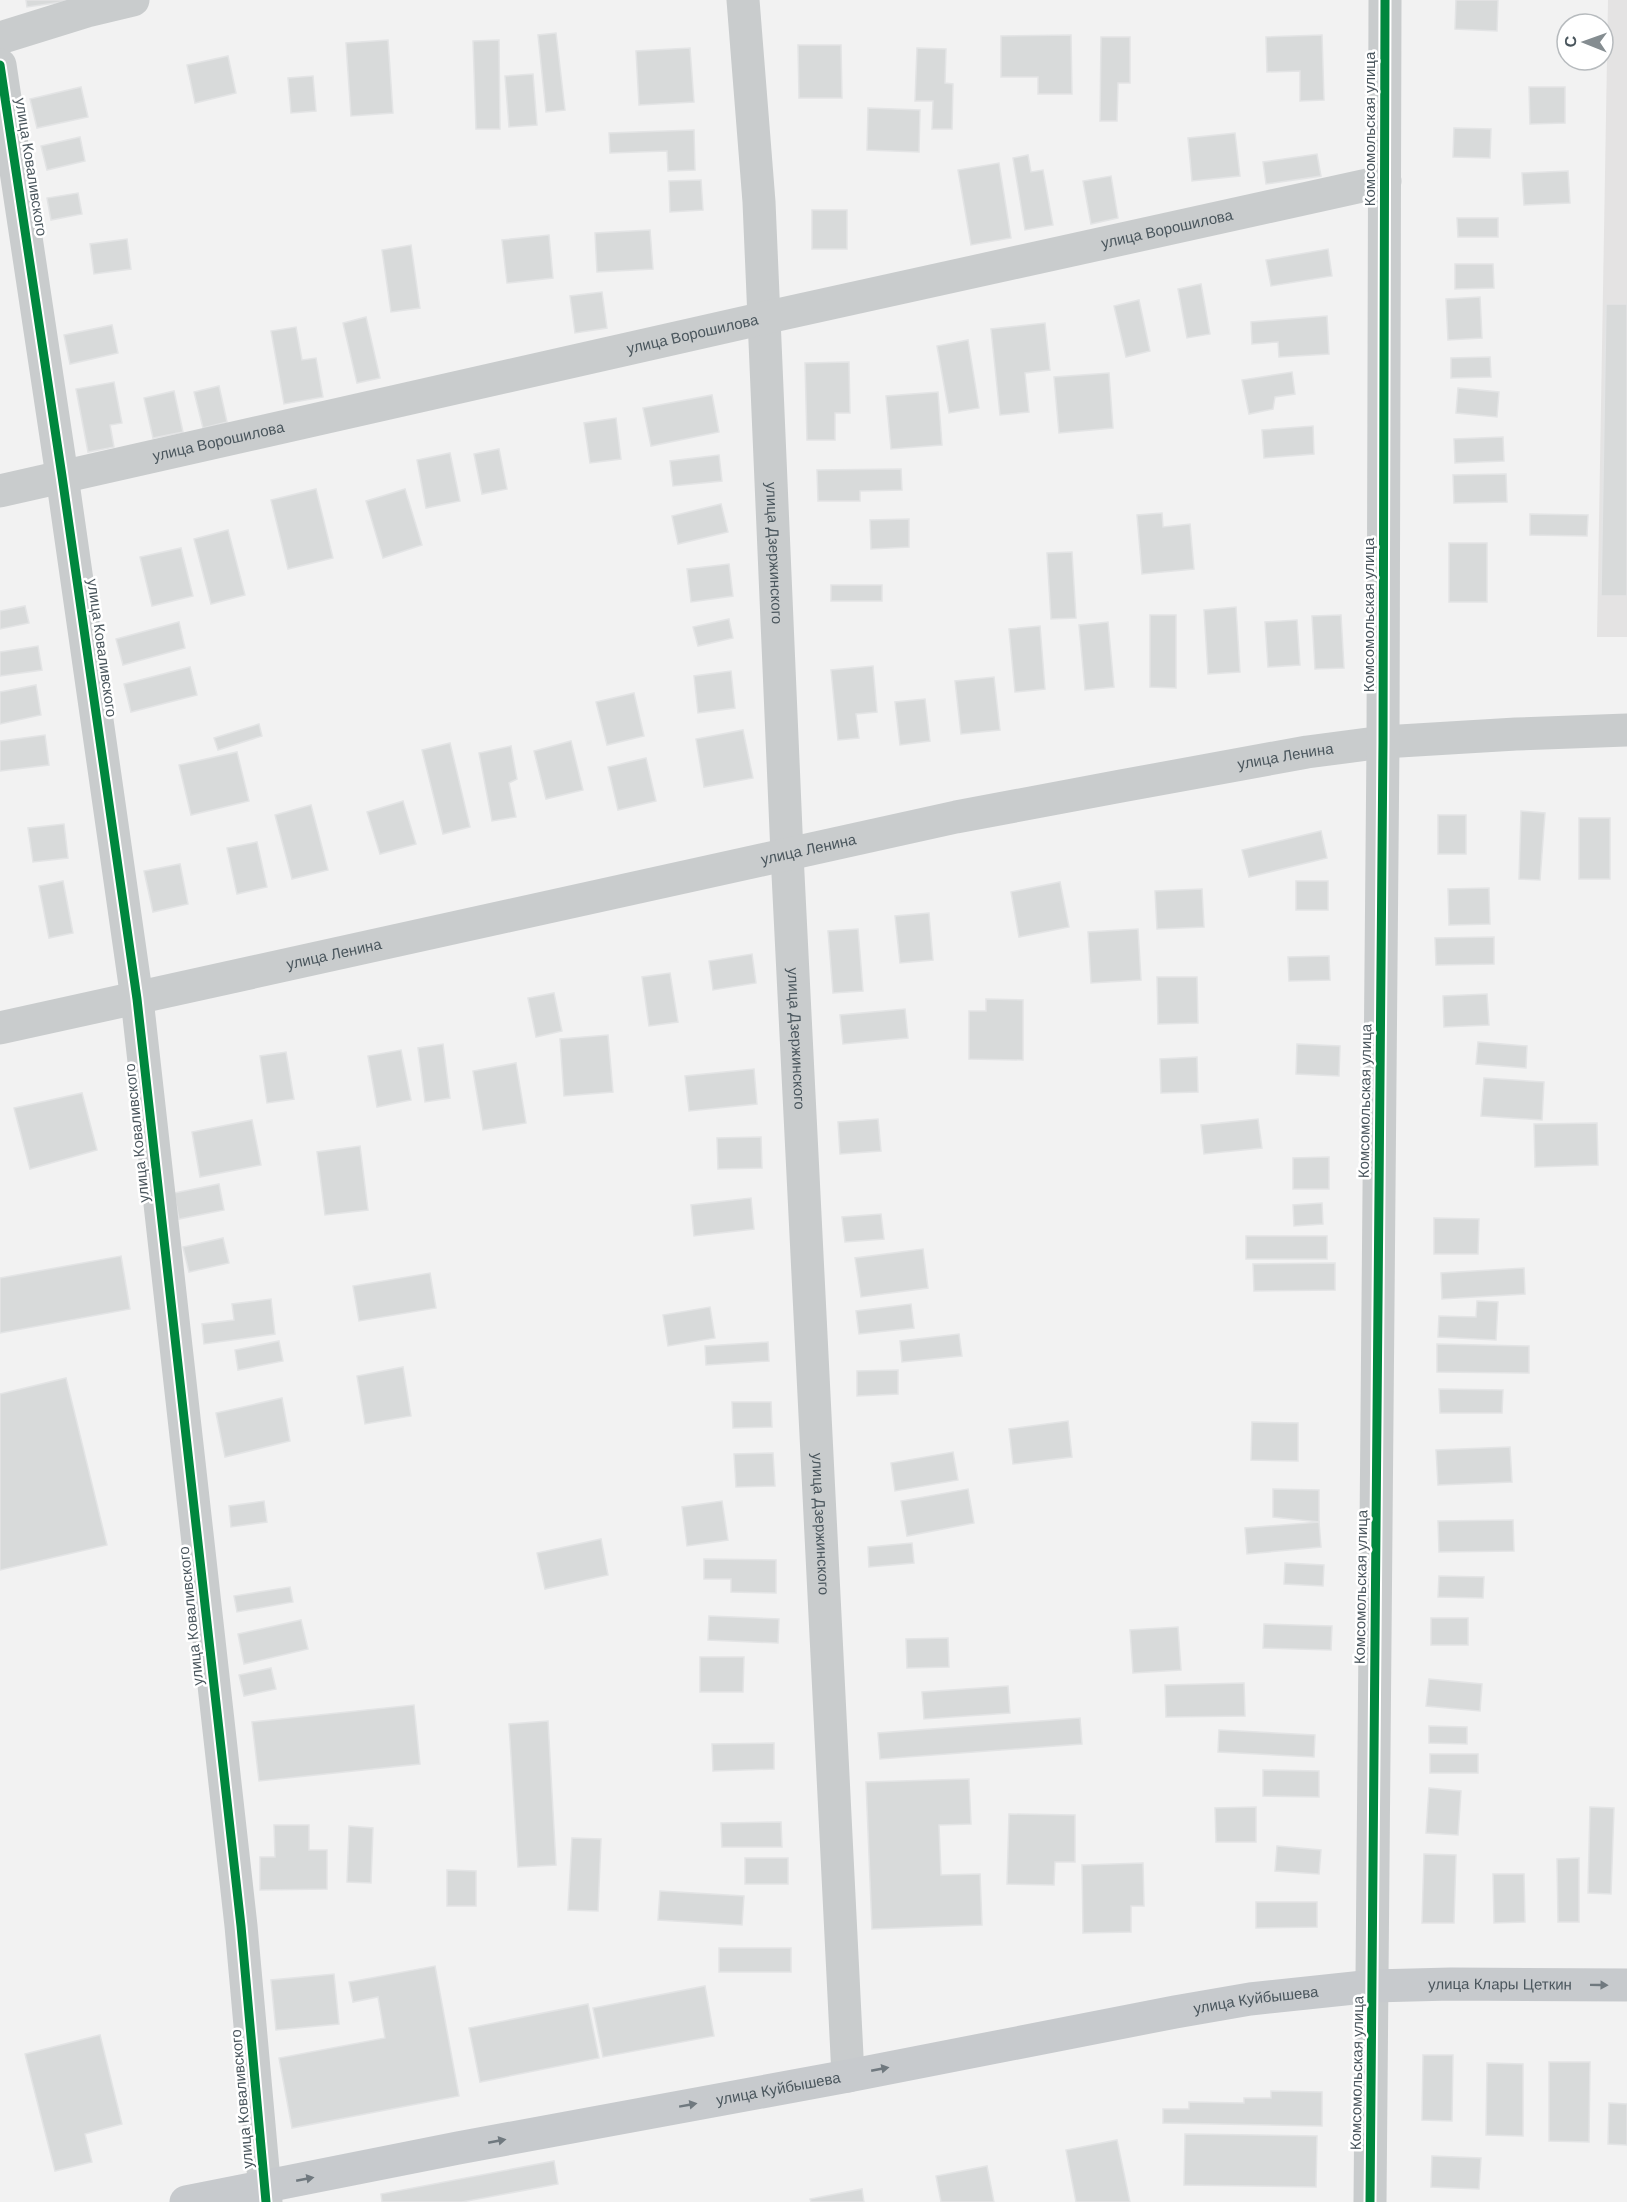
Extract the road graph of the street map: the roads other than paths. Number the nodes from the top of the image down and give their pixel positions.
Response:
1 (133, 0) edge
2 (743, 0) edge
3 (1385, 0) edge
4 (0, 38) edge
5 (0, 65) edge
6 (1385, 181) junction
7 (764, 318) junction
8 (62, 476) junction
9 (0, 491) edge
10 (1627, 730) edge
11 (1383, 742) junction
12 (787, 854) junction
13 (137, 999) junction
14 (0, 1028) edge
15 (1373, 1986) junction
16 (1627, 1986) edge
17 (848, 2076) junction
18 (265, 2194) edge
19 (186, 2202) edge
20 (1370, 2202) edge

1 - 4 street
2 - 7 street, улица Дзержинского
3 - 6 street, Комсомольская улица
5 - 8 street, улица Коваливского
6 - 7 street, улица Ворошилова
6 - 11 street, Комсомольская улица
7 - 8 street, улица Ворошилова
7 - 12 street, улица Дзержинского
8 - 9 street, улица Ворошилова
8 - 13 street, улица Коваливского
10 - 11 street, улица Ленина
11 - 12 street, улица Ленина
11 - 15 street, Комсомольская улица
12 - 13 street, улица Ленина
12 - 17 street, улица Дзержинского
13 - 14 street, улица Ленина
13 - 18 street, улица Коваливского
15 -> 16 main road, улица Клары Цеткин
17 -> 15 main road, улица Куйбышева
15 - 20 street, Комсомольская улица
18 -> 17 main road, улица Куйбышева
18 - 19 main road, улица Куйбышева

